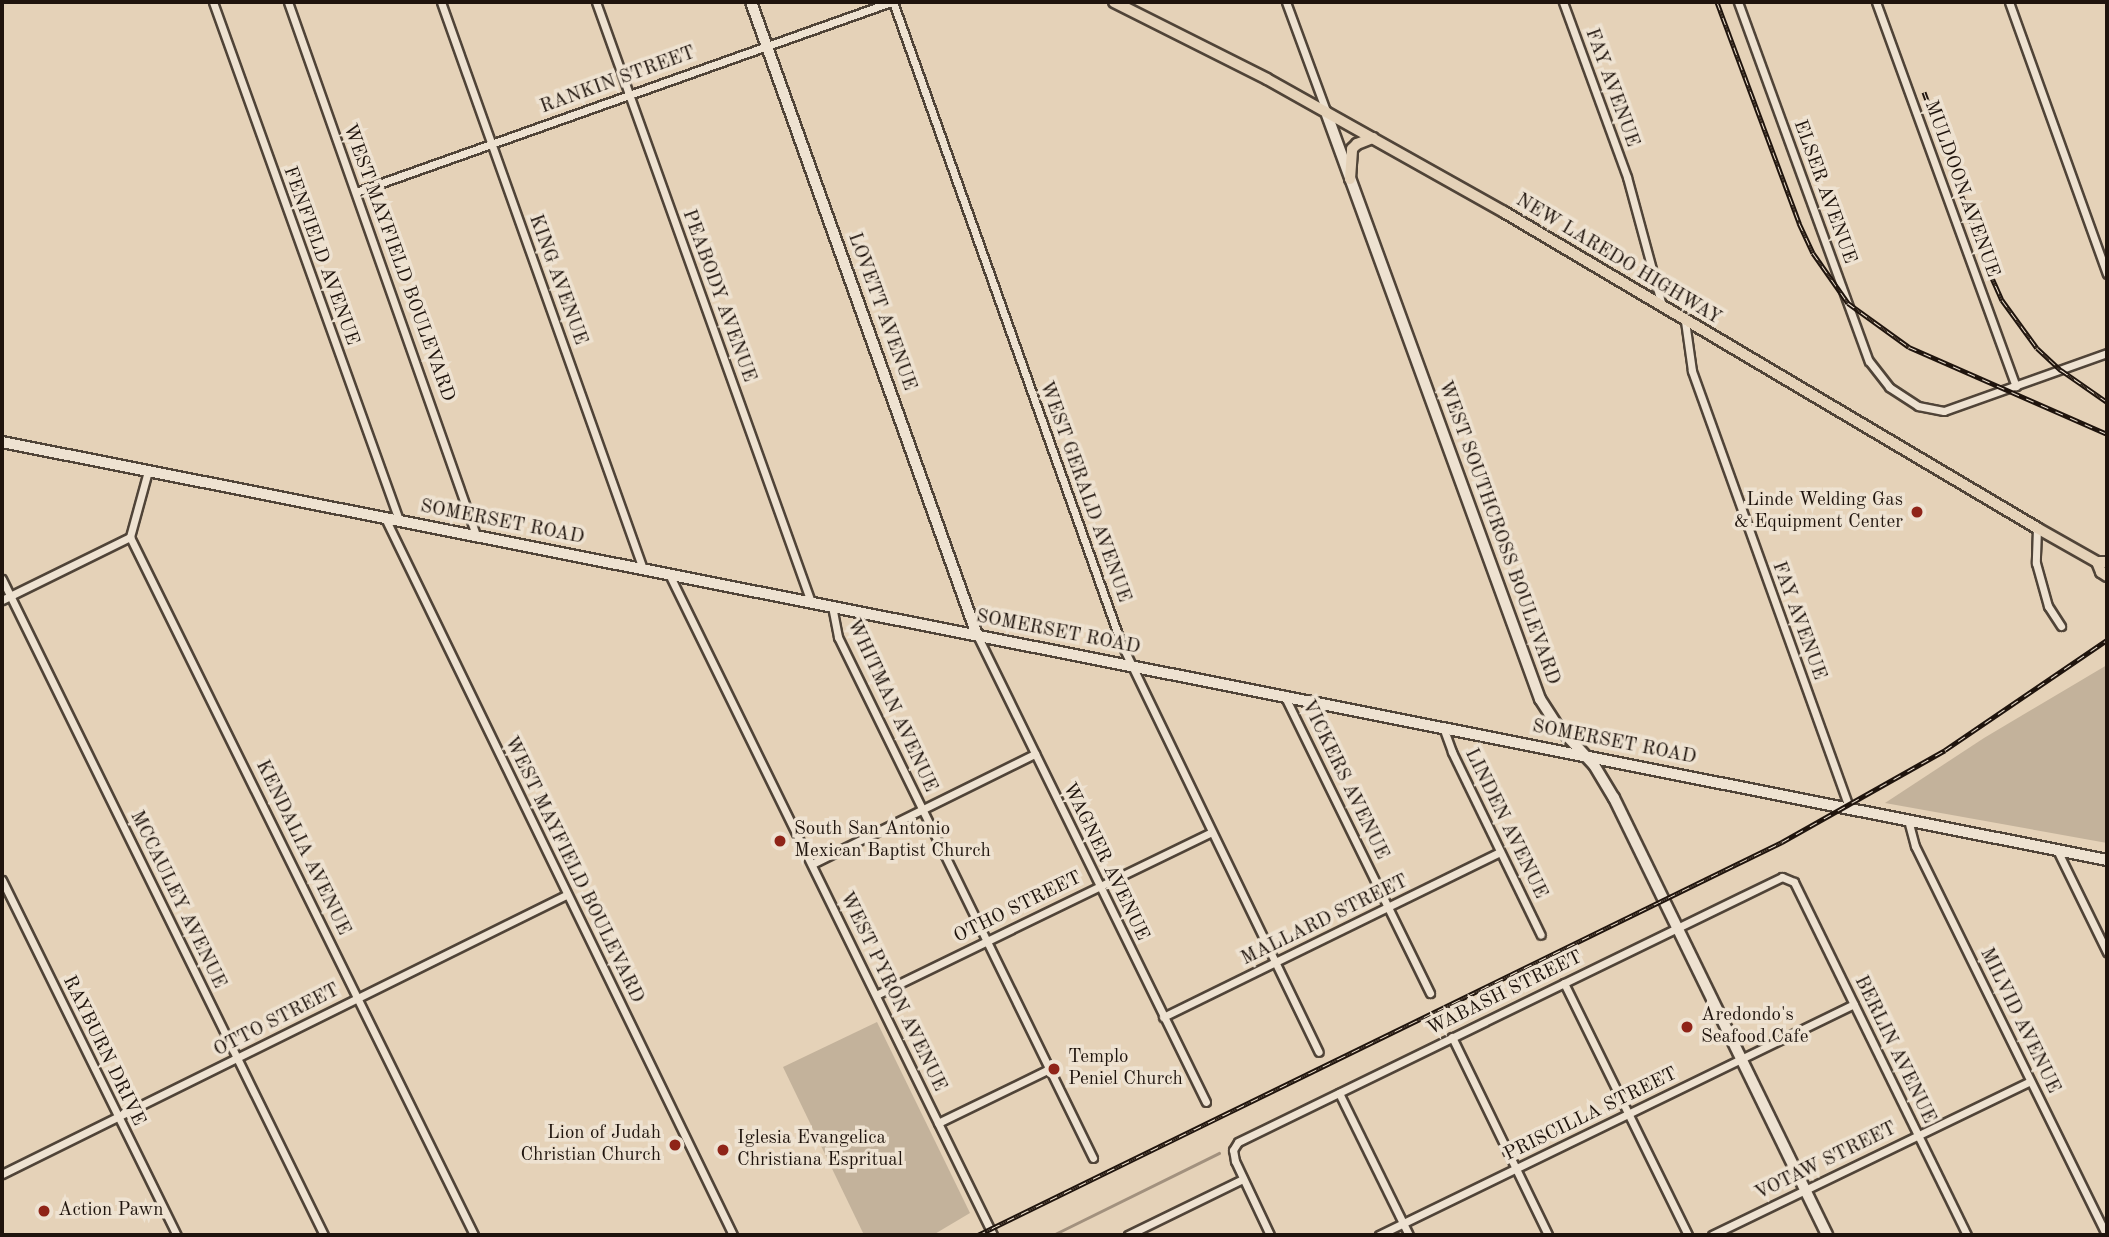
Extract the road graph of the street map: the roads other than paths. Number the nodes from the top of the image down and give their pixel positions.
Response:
1 (212, 2) edge
2 (288, 2) edge
3 (441, 2) edge
4 (596, 2) edge
5 (751, 2) edge
6 (892, 2) edge
7 (1114, 2) edge
8 (1286, 2) edge
9 (1563, 2) edge
10 (1738, 2) edge
11 (1876, 2) edge
12 (2010, 2) edge
13 (766, 45) junction
14 (629, 94) junction
15 (1326, 112) junction
16 (1373, 138) junction
17 (492, 143) junction
18 (1350, 179) junction
19 (356, 192) junction
20 (2107, 274) edge
21 (1662, 307) junction
22 (1685, 321) junction
23 (2107, 354) edge
24 (2016, 386) junction
25 (2, 442) edge
26 (148, 471) junction
27 (385, 517) junction
28 (399, 520) junction
29 (2037, 528) junction
30 (476, 536) junction
31 (130, 537) junction
32 (2102, 562) edge
33 (643, 569) junction
34 (669, 574) junction
35 (2107, 576) edge
36 (2, 579) edge
37 (10, 596) junction
38 (2, 600) edge
39 (811, 602) junction
40 (832, 606) junction
41 (2061, 626) dead end
42 (977, 635) junction
43 (1132, 665) junction
44 (1284, 695) junction
45 (1443, 727) junction
46 (1035, 754) junction
47 (1585, 755) junction
48 (922, 810) junction
49 (1850, 810) junction
50 (1908, 820) junction
51 (1212, 832) junction
52 (2057, 850) junction
53 (1500, 852) junction
54 (2107, 860) edge
55 (812, 864) junction
56 (1791, 879) joint
57 (2, 880) edge
58 (1100, 886) junction
59 (566, 895) junction
60 (1388, 908) junction
61 (1676, 928) junction
62 (1541, 935) dead end
63 (987, 941) junction
64 (2107, 952) edge
65 (1276, 962) junction
66 (1564, 983) junction
67 (1430, 993) dead end
68 (876, 995) junction
69 (358, 998) junction
70 (1854, 1004) junction
71 (1163, 1017) junction
72 (1452, 1037) junction
73 (1319, 1052) dead end
74 (237, 1059) junction
75 (1741, 1059) junction
76 (1049, 1069) junction
77 (2030, 1081) junction
78 (1339, 1093) junction
79 (1206, 1102) dead end
80 (1628, 1114) junction
81 (119, 1117) junction
82 (938, 1123) junction
83 (1918, 1135) junction
84 (1093, 1158) dead end
85 (1516, 1169) junction
86 (2, 1174) edge
87 (1243, 1179) junction
88 (1805, 1190) junction
89 (1403, 1224) junction
90 (177, 1235) edge
91 (324, 1235) edge
92 (474, 1235) edge
93 (733, 1235) edge
94 (993, 1235) edge
95 (1129, 1235) edge
96 (1270, 1235) edge
97 (1379, 1235) edge
98 (1409, 1235) edge
99 (1548, 1235) edge
100 (1688, 1235) edge
101 (1712, 1235) edge
102 (1827, 1235) edge
103 (1967, 1235) edge
104 (2106, 1235) edge

1 - 28 street, FENFIELD AVENUE
2 - 19 street, WEST MAYFIELD BOULEVARD
3 - 17 street, KING AVENUE
4 - 14 street, PEABODY AVENUE
5 - 13 main road, LOVETT AVENUE
6 - 13 street, RANKIN STREET
6 - 43 street, WEST GERALD AVENUE
7 - 15 main road, NEW LAREDO HIGHWAY
8 - 15 street, WEST SOUTHCROSS BOULEVARD
9 - 21 street, FAY AVENUE
10 - 24 street, ELSER AVENUE
11 - 24 street, MULDOON AVENUE
12 - 20 street
13 - 14 street, RANKIN STREET
13 - 42 main road, LOVETT AVENUE
14 - 17 street, RANKIN STREET
14 - 39 street, PEABODY AVENUE
15 - 16 main road, NEW LAREDO HIGHWAY
15 - 18 main road, WEST SOUTHCROSS BOULEVARD
16 - 18 main road
16 - 21 main road, NEW LAREDO HIGHWAY
17 - 19 street, RANKIN STREET
17 - 33 street, KING AVENUE
18 - 47 main road, WEST SOUTHCROSS BOULEVARD
19 - 30 street, WEST MAYFIELD BOULEVARD
21 - 22 main road, NEW LAREDO HIGHWAY
22 - 29 main road, NEW LAREDO HIGHWAY
22 - 49 street, FAY AVENUE
23 - 24 street
25 - 26 main road, SOMERSET ROAD
26 - 27 main road, SOMERSET ROAD
26 - 31 street
27 - 28 main road, SOMERSET ROAD
27 - 59 street, WEST MAYFIELD BOULEVARD
28 - 30 main road, SOMERSET ROAD
29 - 32 main road, NEW LAREDO HIGHWAY
29 - 41 street
30 - 33 main road, SOMERSET ROAD
31 - 37 street
31 - 69 street, KENDALIA AVENUE
32 - 35 main road, NEW LAREDO HIGHWAY
33 - 34 main road, SOMERSET ROAD
34 - 39 main road, SOMERSET ROAD
34 - 55 street, WEST PYRON AVENUE
36 - 37 street, MCCAULEY AVENUE
37 - 38 street
37 - 74 street, MCCAULEY AVENUE
39 - 40 main road, SOMERSET ROAD
40 - 42 main road, SOMERSET ROAD
40 - 48 street, WHITMAN AVENUE
42 - 43 main road, SOMERSET ROAD
42 - 46 street, WAGNER AVENUE
43 - 44 main road, SOMERSET ROAD
43 - 51 street, WEST GERALD AVENUE
44 - 45 main road, SOMERSET ROAD
44 - 60 street, VICKERS AVENUE
45 - 47 main road, SOMERSET ROAD
45 - 53 street, LINDEN AVENUE
46 - 48 street
46 - 58 street, WAGNER AVENUE
47 - 49 main road, SOMERSET ROAD
47 - 61 main road, WEST SOUTHCROSS BOULEVARD
48 - 55 street
48 - 63 street, WHITMAN AVENUE
49 - 50 main road, SOMERSET ROAD
50 - 52 main road, SOMERSET ROAD
50 - 77 street, MILVID AVENUE
51 - 58 street, OTHO STREET
51 - 65 street, WEST GERALD AVENUE
52 - 54 main road, SOMERSET ROAD
52 - 64 street
53 - 60 street, MALLARD STREET
53 - 62 street, LINDEN AVENUE
55 - 68 street, WEST PYRON AVENUE
56 - 61 street, WABASH STREET
56 - 70 street, BERLIN AVENUE
57 - 81 street, RAYBURN DRIVE
58 - 63 street, OTHO STREET
58 - 71 street, WAGNER AVENUE
59 - 69 street, OTTO STREET
59 - 93 street, WEST MAYFIELD BOULEVARD
60 - 65 street, MALLARD STREET
60 - 67 street, VICKERS AVENUE
61 - 66 street, WABASH STREET
61 - 75 main road, WEST SOUTHCROSS BOULEVARD
63 - 68 street, OTHO STREET
63 - 76 street, WHITMAN AVENUE
65 - 71 street, MALLARD STREET
65 - 73 street, WEST GERALD AVENUE
66 - 72 street, WABASH STREET
66 - 80 street
68 - 82 street, WEST PYRON AVENUE
69 - 74 street, OTTO STREET
69 - 92 street, KENDALIA AVENUE
70 - 75 street, PRISCILLA STREET
70 - 83 street, BERLIN AVENUE
71 - 79 street, WAGNER AVENUE
72 - 78 street, WABASH STREET
72 - 85 street
74 - 81 street, OTTO STREET
74 - 91 street, MCCAULEY AVENUE
75 - 80 street, PRISCILLA STREET
75 - 88 main road, WEST SOUTHCROSS BOULEVARD
76 - 82 street
76 - 84 street, WHITMAN AVENUE
77 - 83 street, VOTAW STREET
77 - 104 street, MILVID AVENUE
78 - 87 street, WABASH STREET
78 - 89 street
80 - 85 street, PRISCILLA STREET
80 - 100 street
81 - 86 street, OTTO STREET
81 - 90 street, RAYBURN DRIVE
82 - 94 street, WEST PYRON AVENUE
83 - 88 street, VOTAW STREET
83 - 103 street, BERLIN AVENUE
85 - 89 street, PRISCILLA STREET
85 - 99 street
87 - 95 street
87 - 96 street
88 - 101 street, VOTAW STREET
88 - 102 main road, WEST SOUTHCROSS BOULEVARD
89 - 97 street, PRISCILLA STREET
89 - 98 street

